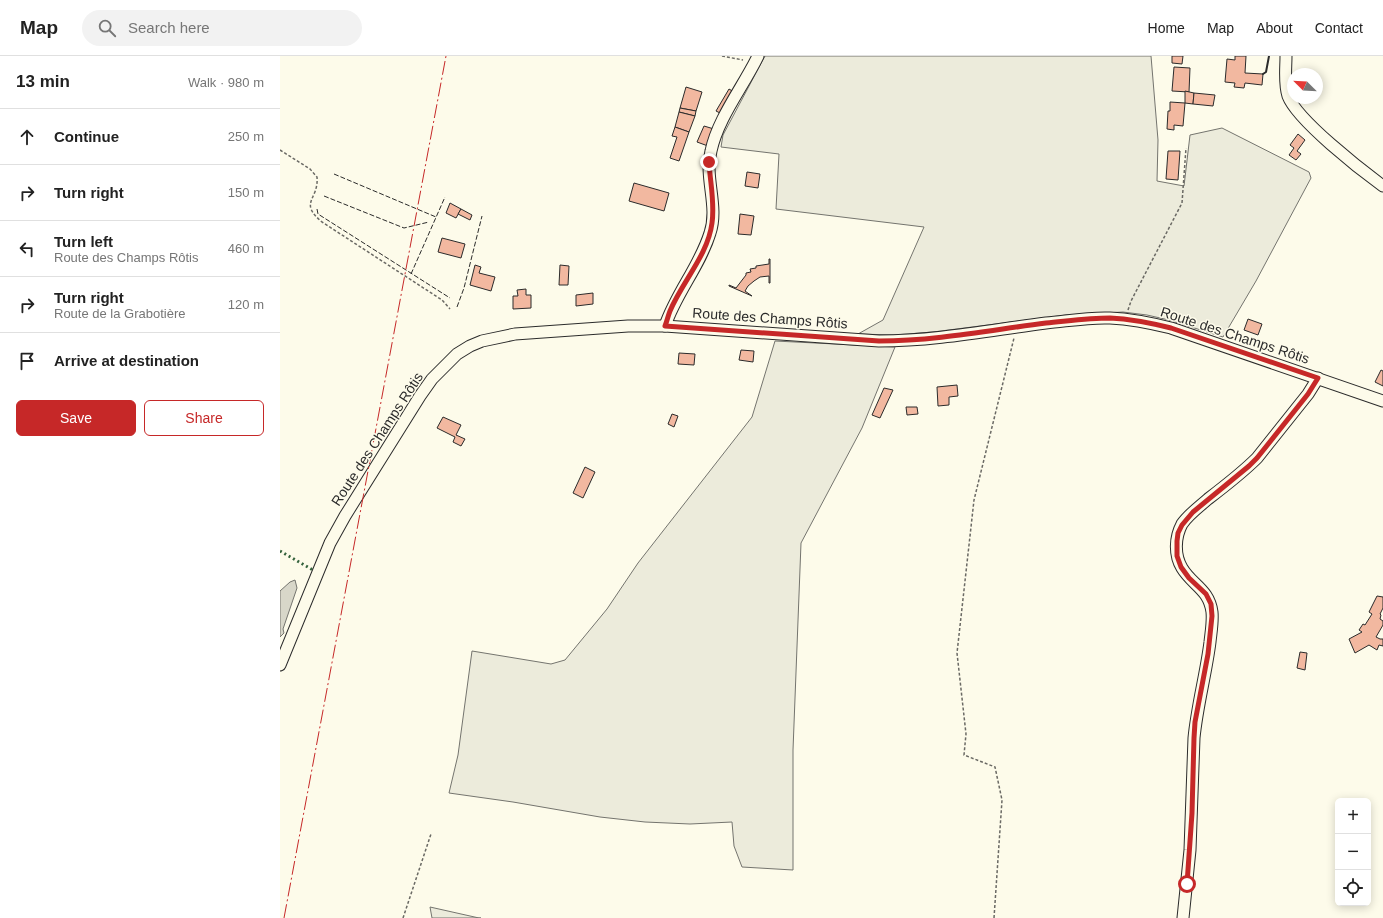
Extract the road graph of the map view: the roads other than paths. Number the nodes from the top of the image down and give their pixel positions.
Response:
1 (1286, 56) edge
2 (757, 59) edge
3 (1383, 186) edge
4 (665, 326) junction
5 (1318, 378) junction
6 (1383, 401) edge
7 (280, 665) edge
8 (1183, 918) edge

1 - 3 street
2 - 4 street
4 - 5 street, Route des Champs Rôtis
4 - 7 street, Route des Champs Rôtis
5 - 6 street, Route des Champs Rôtis
5 - 8 street

